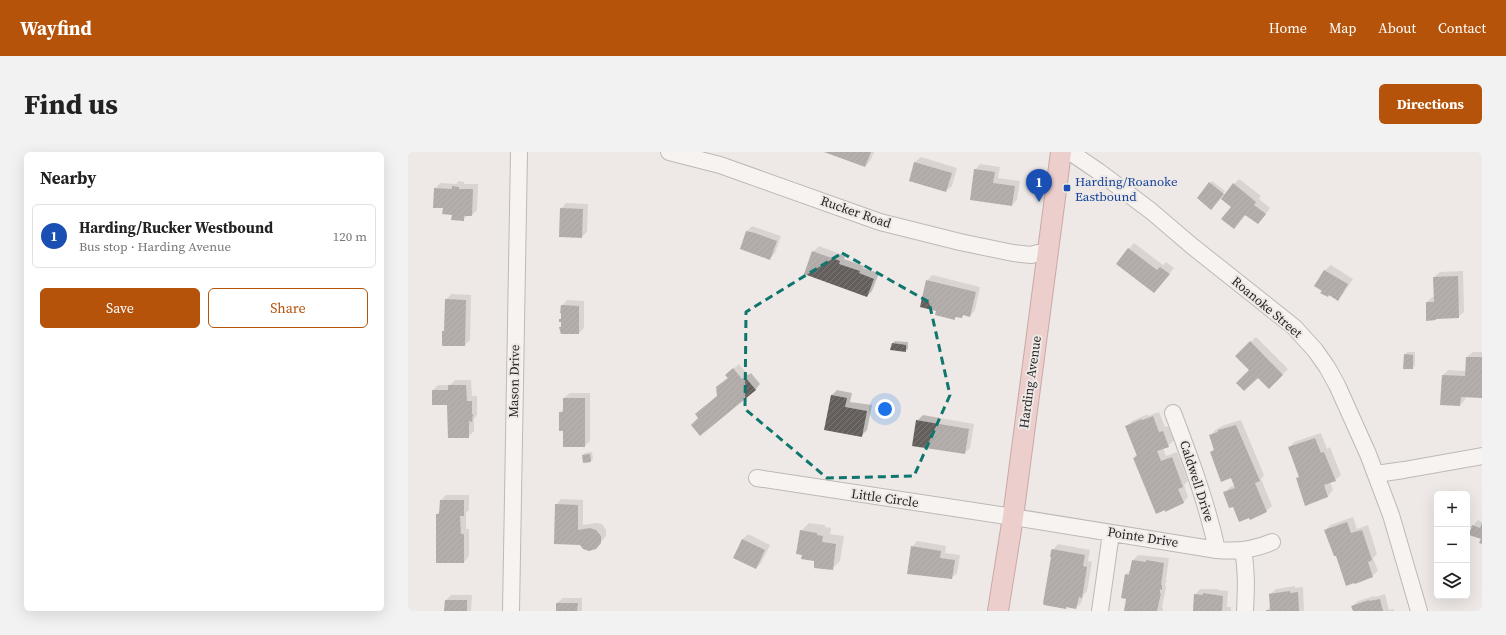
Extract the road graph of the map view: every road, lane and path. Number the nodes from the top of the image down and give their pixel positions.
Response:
1 (519, 152) edge
2 (668, 152) edge
3 (1061, 152) edge
4 (1070, 152) edge
5 (1047, 256) junction
6 (1173, 413) dead end
7 (1482, 456) edge
8 (1376, 474) junction
9 (756, 478) dead end
10 (1013, 517) junction
11 (1111, 532) junction
12 (1272, 542) dead end
13 (1217, 550) junction
14 (1243, 550) junction
15 (511, 611) edge
16 (998, 611) edge
17 (1100, 611) edge
18 (1245, 611) edge
19 (1419, 611) edge

1 - 15 street, Mason Drive
2 - 5 street, Rucker Road
3 - 5 main road, Harding Avenue
4 - 8 street, Roanoke Street
5 - 10 main road, Harding Avenue
6 - 13 street, Caldwell Drive
7 - 8 street
8 - 19 street, Roanoke Street
9 - 10 street, Little Circle
10 - 11 street, Pointe Drive
10 - 16 main road, Harding Avenue
11 - 13 street, Pointe Drive
11 - 17 street
12 - 14 street, Pointe Drive
13 - 14 street, Pointe Drive
14 - 18 street

